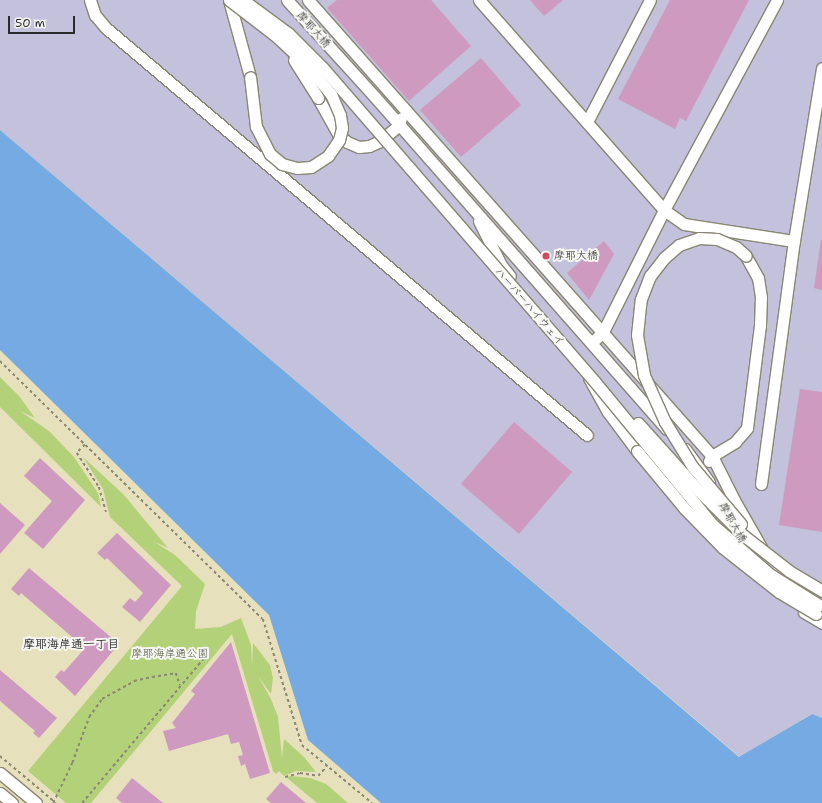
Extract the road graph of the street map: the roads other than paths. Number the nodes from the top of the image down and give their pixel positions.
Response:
1 (90, 0) edge
2 (223, 0) edge
3 (229, 0) edge
4 (243, 0) edge
5 (254, 0) edge
6 (287, 0) edge
7 (308, 0) edge
8 (479, 0) edge
9 (650, 0) edge
10 (777, 0) edge
11 (325, 19) junction
12 (822, 68) edge
13 (587, 122) junction
14 (399, 125) junction
15 (473, 208) junction
16 (664, 210) junction
17 (794, 241) junction
18 (603, 332) junction
19 (591, 343) junction
20 (587, 435) dead end
21 (712, 456) junction
22 (707, 476) junction
23 (761, 484) dead end
24 (822, 586) edge
25 (822, 591) edge
26 (822, 606) edge
27 (822, 621) edge
28 (0, 773) edge
29 (0, 793) edge
30 (12, 803) edge
31 (36, 803) edge

1 - 20 street
2 - 14 street, bridge
3 - 3 street, bridge
4 - 26 street, ハーバーハイウェイ, bridge
5 - 25 street, ハーバーハイウェイ, bridge
6 - 14 street, 摩耶大橋
7 - 11 street, 摩耶大橋
8 - 13 street
9 - 13 street
10 - 16 street
11 - 14 street
11 - 18 street, 摩耶大橋
12 - 17 street
13 - 16 street
14 - 15 street, 摩耶大橋
15 - 19 street, 摩耶大橋
15 - 27 street, bridge
16 - 17 street
16 - 18 street
17 - 23 street
18 - 19 street
18 - 21 street, 摩耶大橋
19 - 22 street, 摩耶大橋
21 - 22 street
21 - 24 street, bridge
21 - 27 street, 摩耶大橋
22 - 27 street, 摩耶大橋
28 - 31 street
29 - 30 street

